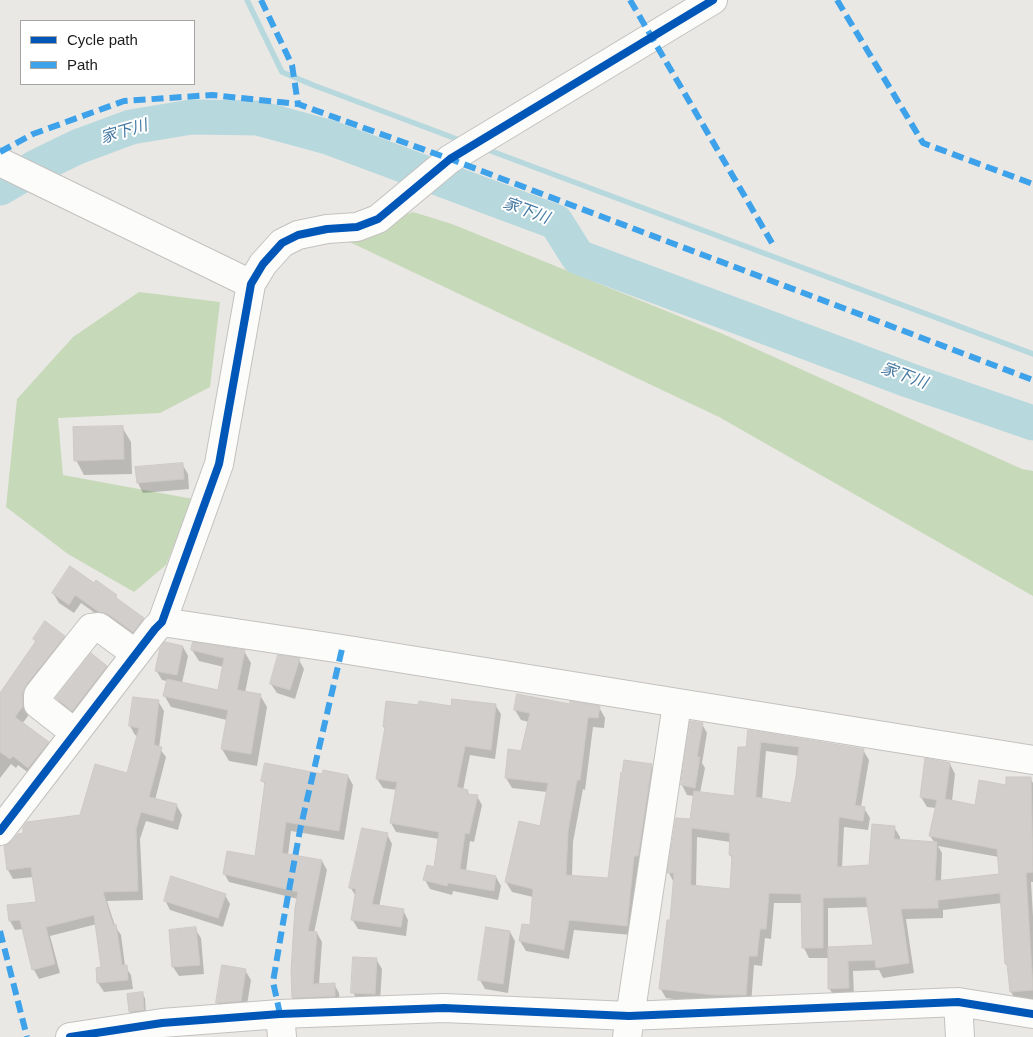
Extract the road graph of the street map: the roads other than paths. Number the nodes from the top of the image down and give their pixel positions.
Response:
1 (713, 0) edge
2 (0, 162) edge
3 (251, 284) junction
4 (162, 622) junction
5 (136, 654) junction
6 (677, 704) junction
7 (75, 733) junction
8 (1033, 760) edge
9 (0, 831) edge
10 (958, 1002) junction
11 (1033, 1014) edge
12 (281, 1026) edge
13 (628, 1027) edge
14 (70, 1037) edge
15 (960, 1037) edge

1 - 3 street
2 - 3 street
3 - 4 street
4 - 5 street
4 - 6 street
5 - 7 street
5 - 7 street
6 - 8 street
6 - 13 street
7 - 9 street
10 - 11 street
10 - 13 street
10 - 15 street
12 - 13 street
12 - 14 street

